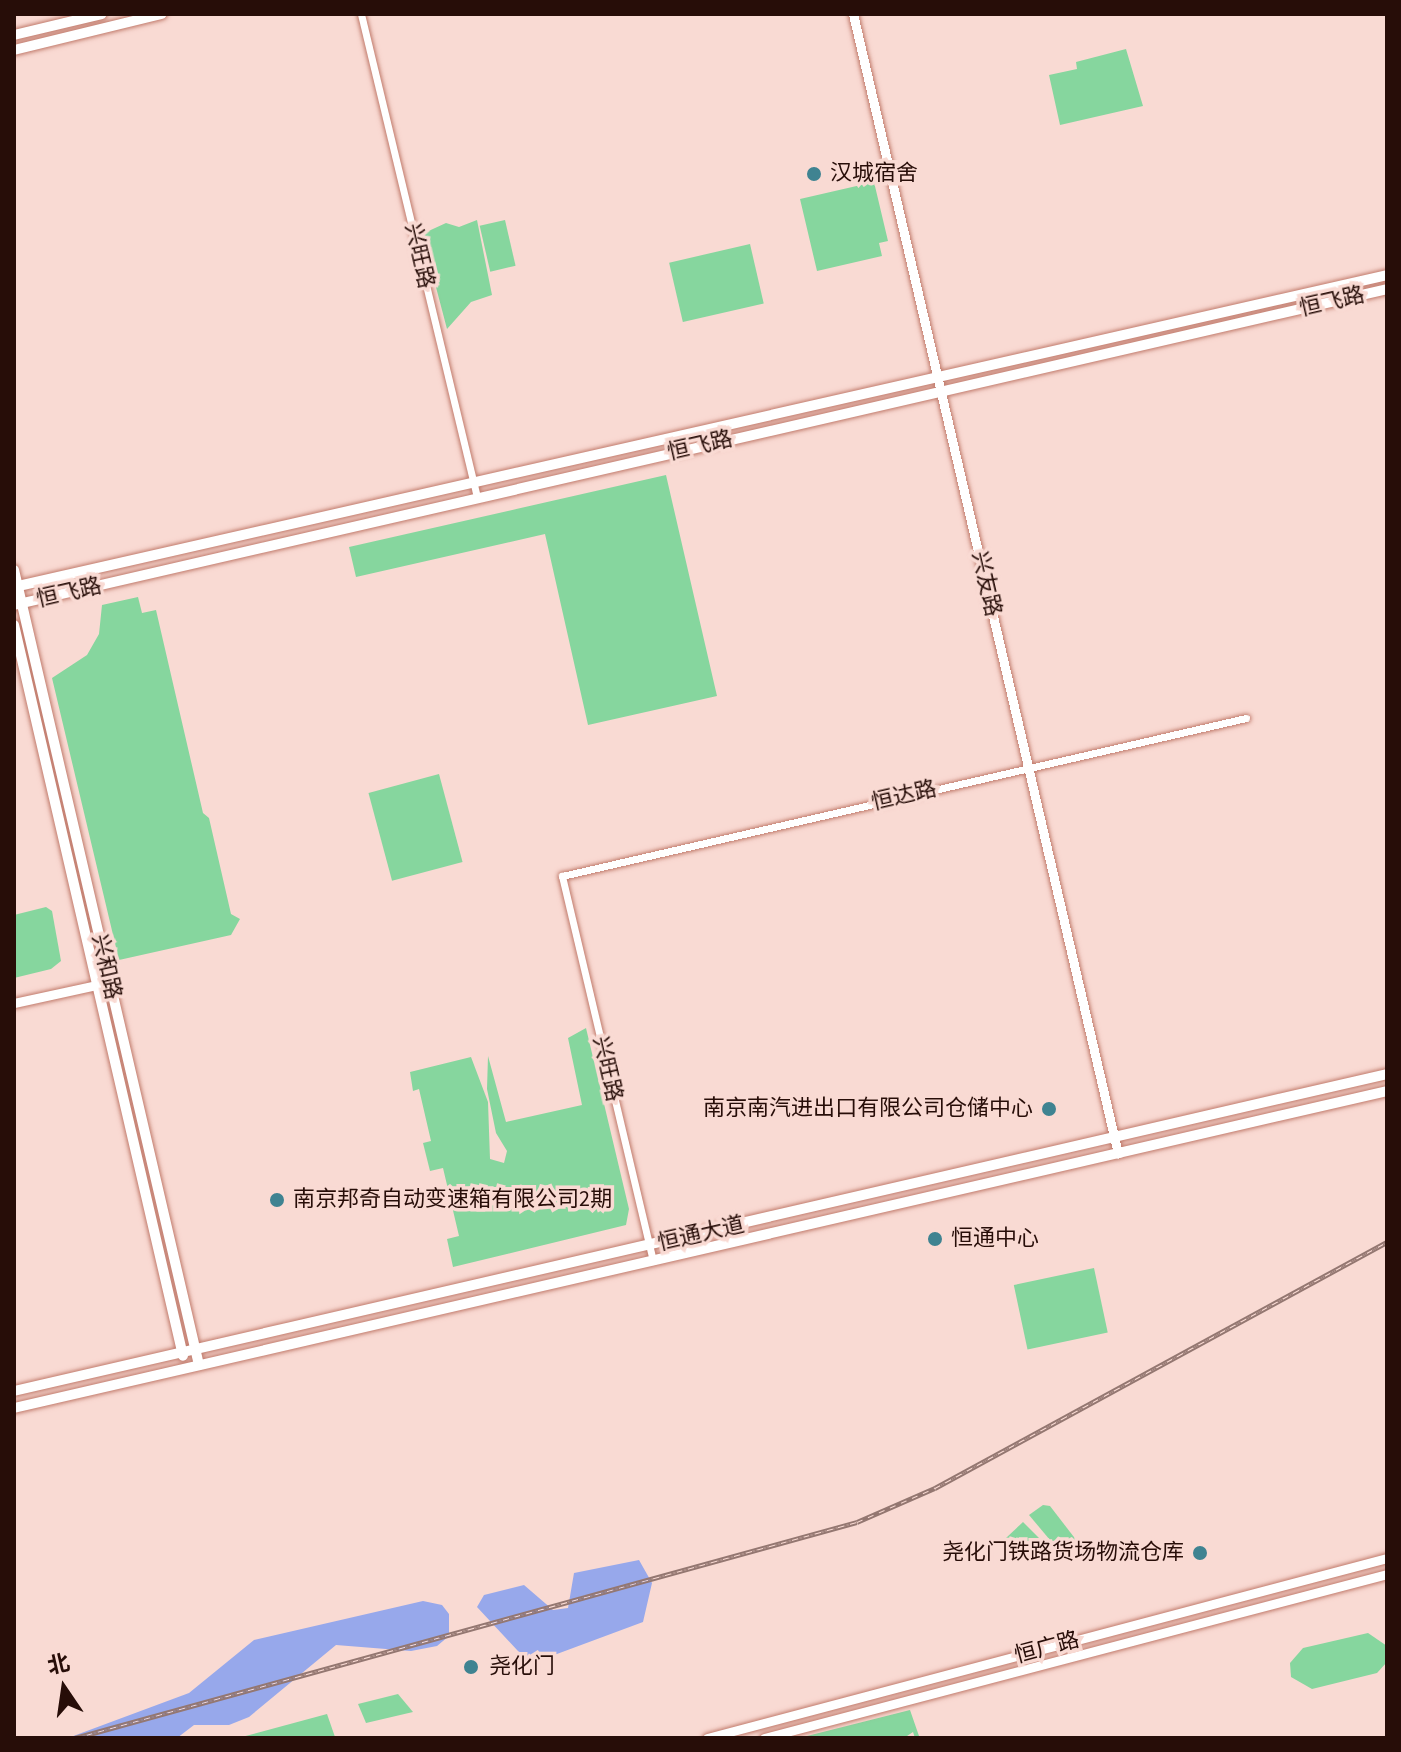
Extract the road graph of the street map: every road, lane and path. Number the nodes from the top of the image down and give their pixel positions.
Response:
1 (102, 14) edge
2 (162, 14) edge
3 (361, 14) edge
4 (853, 14) edge
5 (14, 35) edge
6 (14, 50) edge
7 (1387, 275) edge
8 (1387, 289) edge
9 (939, 377) junction
10 (942, 392) junction
11 (473, 483) junction
12 (477, 498) junction
13 (14, 570) edge
14 (16, 586) edge
15 (18, 604) edge
16 (14, 625) edge
17 (1246, 718) dead end
18 (1027, 768) junction
19 (562, 876) joint
20 (110, 982) junction
21 (95, 985) junction
22 (14, 1003) edge
23 (1387, 1074) edge
24 (1387, 1091) edge
25 (1115, 1141) junction
26 (1118, 1154) junction
27 (649, 1246) junction
28 (653, 1261) junction
29 (195, 1349) junction
30 (182, 1352) junction
31 (199, 1365) junction
32 (185, 1368) junction
33 (14, 1391) edge
34 (14, 1408) edge
35 (1387, 1558) edge
36 (1387, 1574) edge
37 (707, 1738) edge
38 (764, 1738) edge

1 - 5 main road
2 - 6 main road
3 - 11 street, 兴旺路
4 - 9 street, 兴友路
7 - 9 main road, 恒飞路
8 - 10 main road, 恒飞路
9 - 10 street, 兴友路
9 - 11 main road, 恒飞路
10 - 12 main road, 恒飞路
10 - 18 street, 兴友路
11 - 12 street, 兴旺路
11 - 14 main road, 恒飞路
12 - 15 main road, 恒飞路
13 - 14 main road, 兴和路
14 - 15 main road, 兴和路
15 - 20 main road, 兴和路
16 - 21 main road, 兴和路
17 - 18 street, 恒达路
18 - 19 street, 恒达路
18 - 25 street, 兴友路
19 - 27 street, 兴旺路
20 - 21 street
20 - 29 main road, 兴和路
21 - 22 street
21 - 30 main road, 兴和路
23 - 25 main road, 恒通大道
24 - 26 main road, 恒通大道
25 - 26 street, 兴友路
25 - 27 main road, 恒通大道
26 - 28 main road, 恒通大道
27 - 28 street, 兴旺路
27 - 29 main road, 恒通大道
28 - 31 main road, 恒通大道
29 - 30 main road, 恒通大道
29 - 31 main road, 兴和路
30 - 32 main road, 兴和路
30 - 33 main road, 恒通大道
31 - 32 main road, 恒通大道
32 - 34 main road, 恒通大道
35 - 37 street, 恒广路
36 - 38 street, 恒广路

